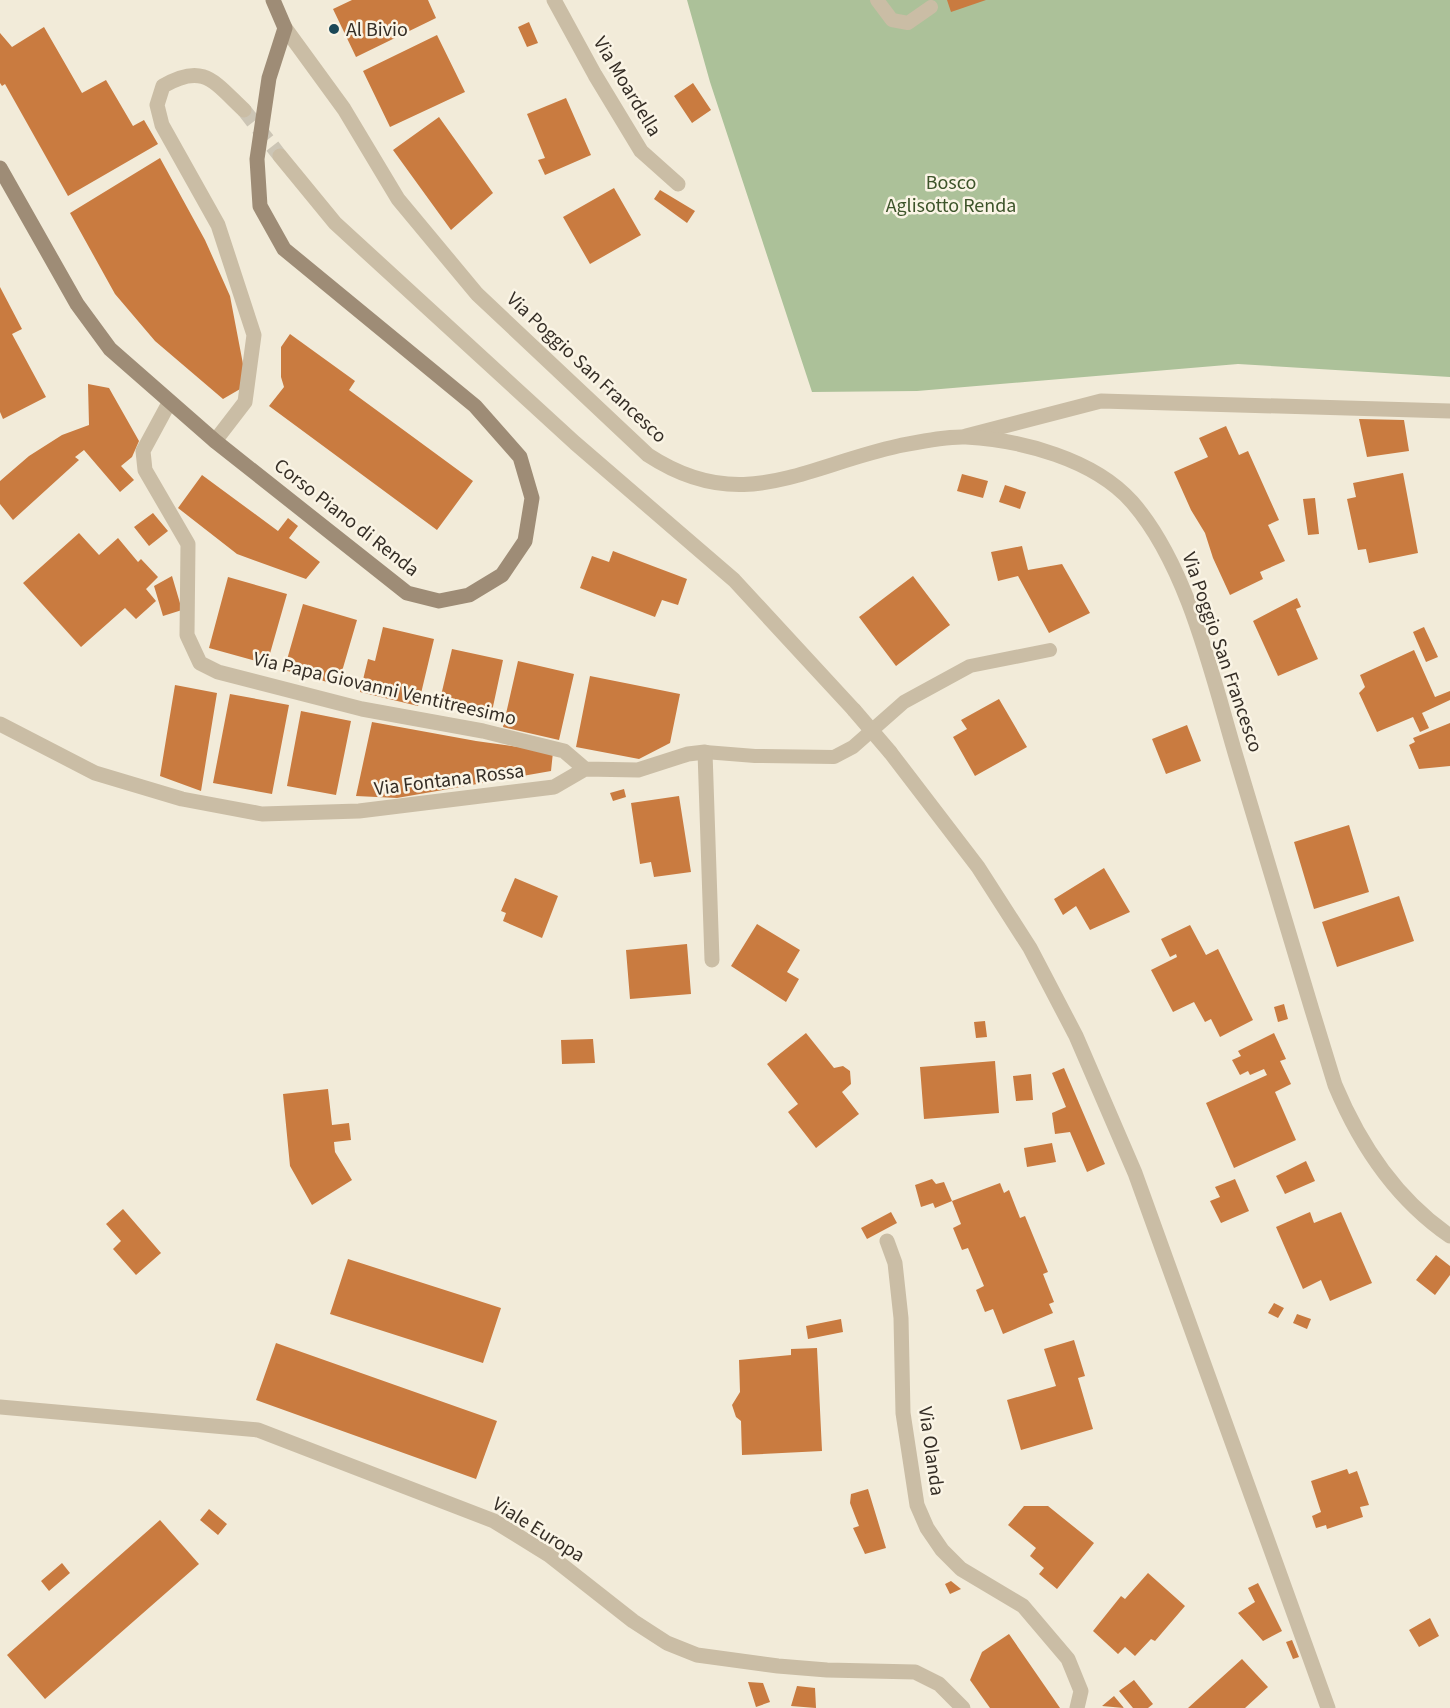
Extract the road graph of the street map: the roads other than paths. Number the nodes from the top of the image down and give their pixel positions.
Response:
1 (273, 0) edge
2 (554, 0) edge
3 (877, 0) edge
4 (931, 7) dead end
5 (285, 28) junction
6 (244, 110) tunnel mouth
7 (280, 156) tunnel mouth
8 (0, 168) edge
9 (678, 184) dead end
10 (169, 403) junction
11 (1450, 411) edge
12 (963, 436) junction
13 (215, 441) junction
14 (1050, 650) dead end
15 (0, 724) edge
16 (705, 752) junction
17 (585, 769) junction
18 (712, 960) dead end
19 (1450, 1236) edge
20 (887, 1241) dead end
21 (0, 1407) edge
22 (963, 1708) edge
23 (1077, 1708) edge
24 (1328, 1708) edge

1 - 5 main road
2 - 9 street, Via Moardella
3 - 4 lane
5 - 12 street, Via Poggio San Francesco
5 - 13 main road, Corso Piano di Renda
6 - 13 street
7 - 24 street, bridge
8 - 10 main road, Corso Piano di Renda
10 - 13 main road, Corso Piano di Renda
10 - 17 street, Via Papa Giovanni Ventitreesimo
11 - 12 street
12 - 19 street, Via Poggio San Francesco
14 - 16 lane
15 - 17 street, Via Fontana Rossa
16 - 17 street
16 - 18 street
20 - 23 street, Via Olanda
21 - 22 street, Viale Europa

